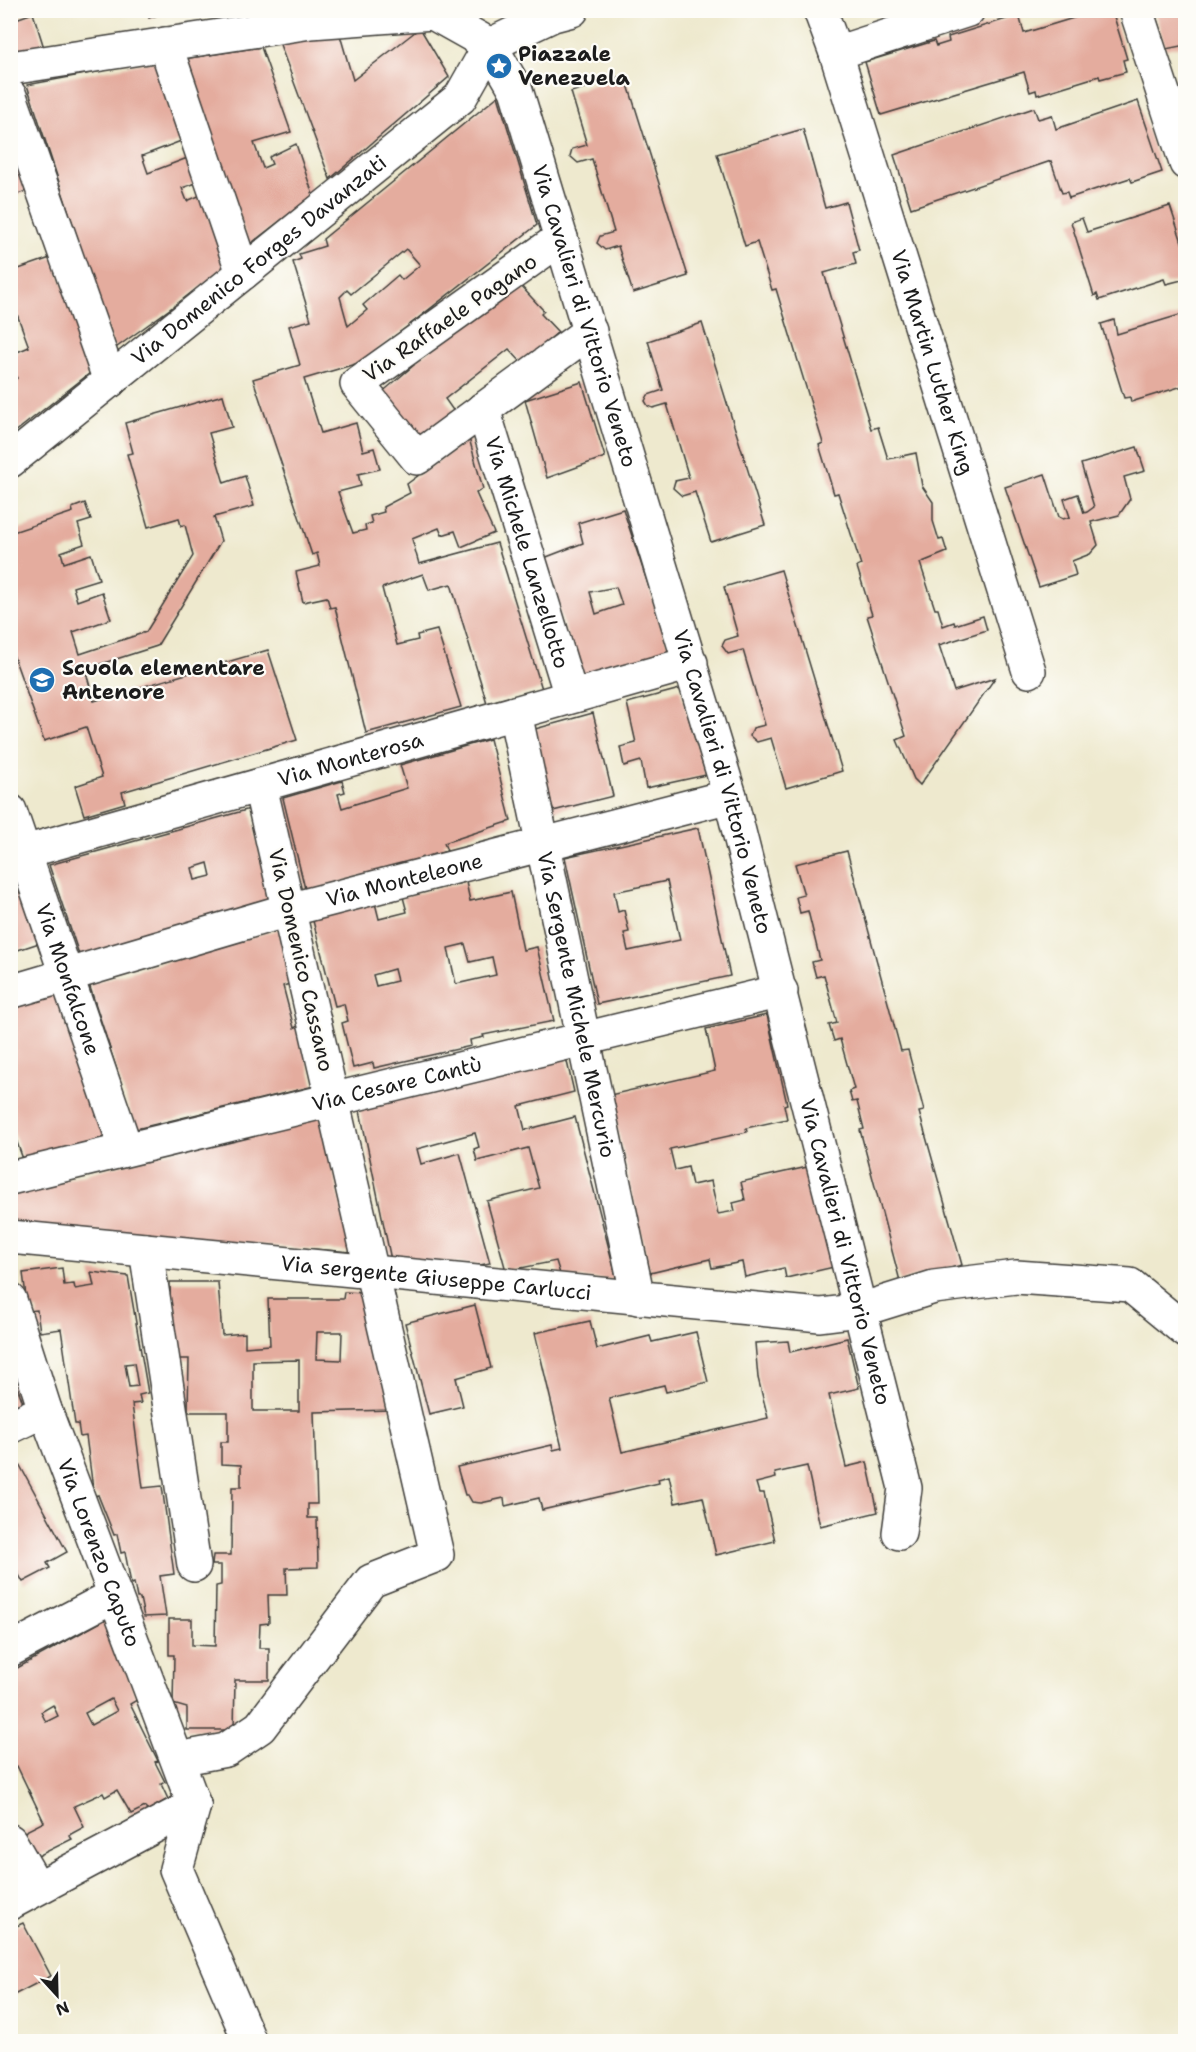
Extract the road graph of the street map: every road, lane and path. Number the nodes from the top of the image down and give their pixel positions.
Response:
1 (480, 10) edge
2 (572, 10) edge
3 (820, 10) edge
4 (968, 10) edge
5 (1136, 10) edge
6 (319, 16) edge
7 (165, 45) junction
8 (490, 45) junction
9 (836, 53) junction
10 (10, 68) edge
11 (10, 96) edge
12 (1185, 163) edge
13 (561, 238) junction
14 (243, 273) junction
15 (590, 331) junction
16 (110, 381) junction
17 (483, 409) junction
18 (10, 461) edge
19 (691, 663) junction
20 (1029, 671) dead end
21 (572, 696) junction
22 (515, 713) junction
23 (260, 786) junction
24 (730, 795) junction
25 (10, 811) edge
26 (543, 844) junction
27 (17, 854) edge
28 (288, 910) junction
29 (66, 975) junction
30 (10, 992) edge
31 (781, 992) junction
32 (584, 1039) junction
33 (334, 1099) junction
34 (126, 1149) junction
35 (12, 1174) edge
36 (10, 1237) edge
37 (146, 1251) junction
38 (374, 1272) junction
39 (638, 1298) junction
40 (10, 1300) edge
41 (860, 1310) junction
42 (1185, 1331) edge
43 (45, 1410) junction
44 (10, 1428) edge
45 (899, 1533) dead end
46 (194, 1565) dead end
47 (115, 1594) junction
48 (10, 1650) edge
49 (178, 1760) junction
50 (194, 1805) junction
51 (10, 1841) edge
52 (24, 1895) edge
53 (250, 2042) edge

1 - 8 street, Via Cavalieri di Vittorio Veneto
2 - 8 street
3 - 9 street, Via Martin Luther King
4 - 9 street
5 - 12 street
6 - 7 street
6 - 8 street
7 - 10 street
7 - 14 street
8 - 13 street, Via Cavalieri di Vittorio Veneto
8 - 14 street, Via Domenico Forges Davanzati
9 - 20 street, Via Martin Luther King
11 - 16 street
13 - 15 street, Via Cavalieri di Vittorio Veneto
13 - 17 street, Via Raffaele Pagano
14 - 16 street, Via Domenico Forges Davanzati
15 - 17 street
15 - 19 street, Via Cavalieri di Vittorio Veneto
16 - 18 street, Via Domenico Forges Davanzati
17 - 21 street, Via Michele Lanzellotto
19 - 21 street, Via Monterosa
19 - 24 street, Via Cavalieri di Vittorio Veneto
21 - 22 street, Via Monterosa
22 - 23 street, Via Monterosa
22 - 26 street, Via Sergente Michele Mercurio
23 - 27 street, Via Monterosa
23 - 28 street, Via Domenico Cassano
24 - 26 street, Via Monteleone
24 - 31 street, Via Cavalieri di Vittorio Veneto
25 - 27 street, Via Monfalcone
26 - 28 street, Via Monteleone
26 - 32 street, Via Sergente Michele Mercurio
27 - 29 street, Via Monfalcone
28 - 29 street, Via Monteleone
28 - 33 street, Via Domenico Cassano
29 - 30 street, Via Monteleone
29 - 34 street, Via Monfalcone
31 - 32 street, Via Cesare Cantù
31 - 41 street, Via Cavalieri di Vittorio Veneto
32 - 33 street, Via Cesare Cantù
32 - 39 street, Via Sergente Michele Mercurio
33 - 34 street, Via Cesare Cantù
33 - 38 street, Via Domenico Cassano
34 - 35 street, Via Cesare Cantù
36 - 37 street, Via sergente Giuseppe Carlucci
37 - 38 street, Via sergente Giuseppe Carlucci
37 - 46 street
38 - 39 street, Via sergente Giuseppe Carlucci
38 - 49 street, Via Domenico Cassano
39 - 41 street, Via sergente Giuseppe Carlucci
40 - 43 street, Via Lorenzo Caputo
41 - 42 street, Via sergente Giuseppe Carlucci
41 - 45 street, Via Cavalieri di Vittorio Veneto
43 - 44 street
43 - 47 street, Via Lorenzo Caputo
47 - 48 street
47 - 49 street, Via Lorenzo Caputo
49 - 50 street, Via Lorenzo Caputo
50 - 52 street
50 - 53 street
51 - 52 street

